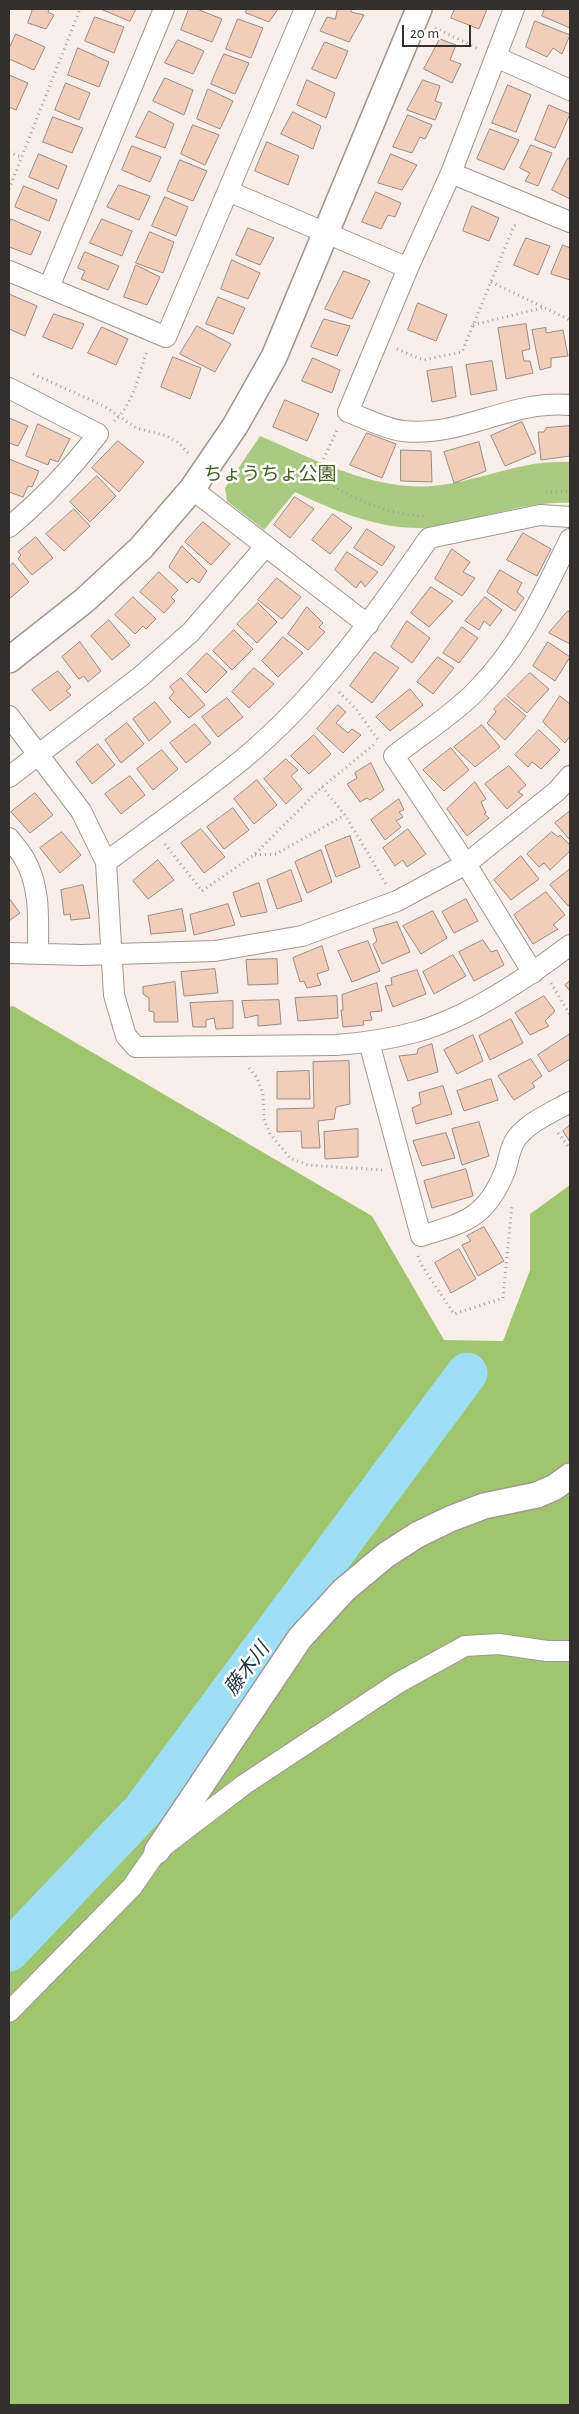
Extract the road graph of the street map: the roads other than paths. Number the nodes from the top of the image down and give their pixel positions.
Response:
1 (164, 9) edge
2 (305, 9) edge
3 (514, 9) edge
4 (417, 14) edge
5 (496, 57) junction
6 (570, 90) edge
7 (451, 173) junction
8 (228, 191) junction
9 (570, 222) edge
10 (326, 233) junction
11 (408, 268) junction
12 (9, 271) edge
13 (49, 287) junction
14 (9, 388) edge
15 (570, 405) edge
16 (192, 489) junction
17 (570, 517) edge
18 (9, 527) edge
19 (570, 539) edge
20 (265, 547) junction
21 (368, 625) junction
22 (9, 660) edge
23 (9, 716) edge
24 (38, 754) junction
25 (570, 776) edge
26 (9, 777) edge
27 (9, 838) edge
28 (106, 862) junction
29 (466, 864) junction
30 (570, 946) edge
31 (9, 953) edge
32 (38, 953) junction
33 (113, 955) junction
34 (537, 970) junction
35 (369, 1042) junction
36 (570, 1102) edge
37 (570, 1476) edge
38 (570, 1651) edge
39 (157, 1851) junction
40 (9, 2012) edge

1 - 13 street
2 - 8 street
3 - 5 street
4 - 10 street
5 - 6 street
5 - 7 street
7 - 9 street
7 - 11 street
8 - 10 street
8 - 13 street
10 - 11 street
10 - 16 street
11 - 15 street
12 - 13 street
14 - 18 street
16 - 20 street
16 - 22 street
17 - 21 street
19 - 29 street
20 - 21 street
20 - 24 street
21 - 28 street
23 - 24 street
24 - 26 street
24 - 28 street
25 - 29 street
27 - 32 street
28 - 33 street
29 - 33 street
29 - 34 street
30 - 34 street
31 - 32 street
32 - 33 street
33 - 35 street
34 - 35 street
35 - 36 street
37 - 39 street
38 - 39 street
39 - 40 street

